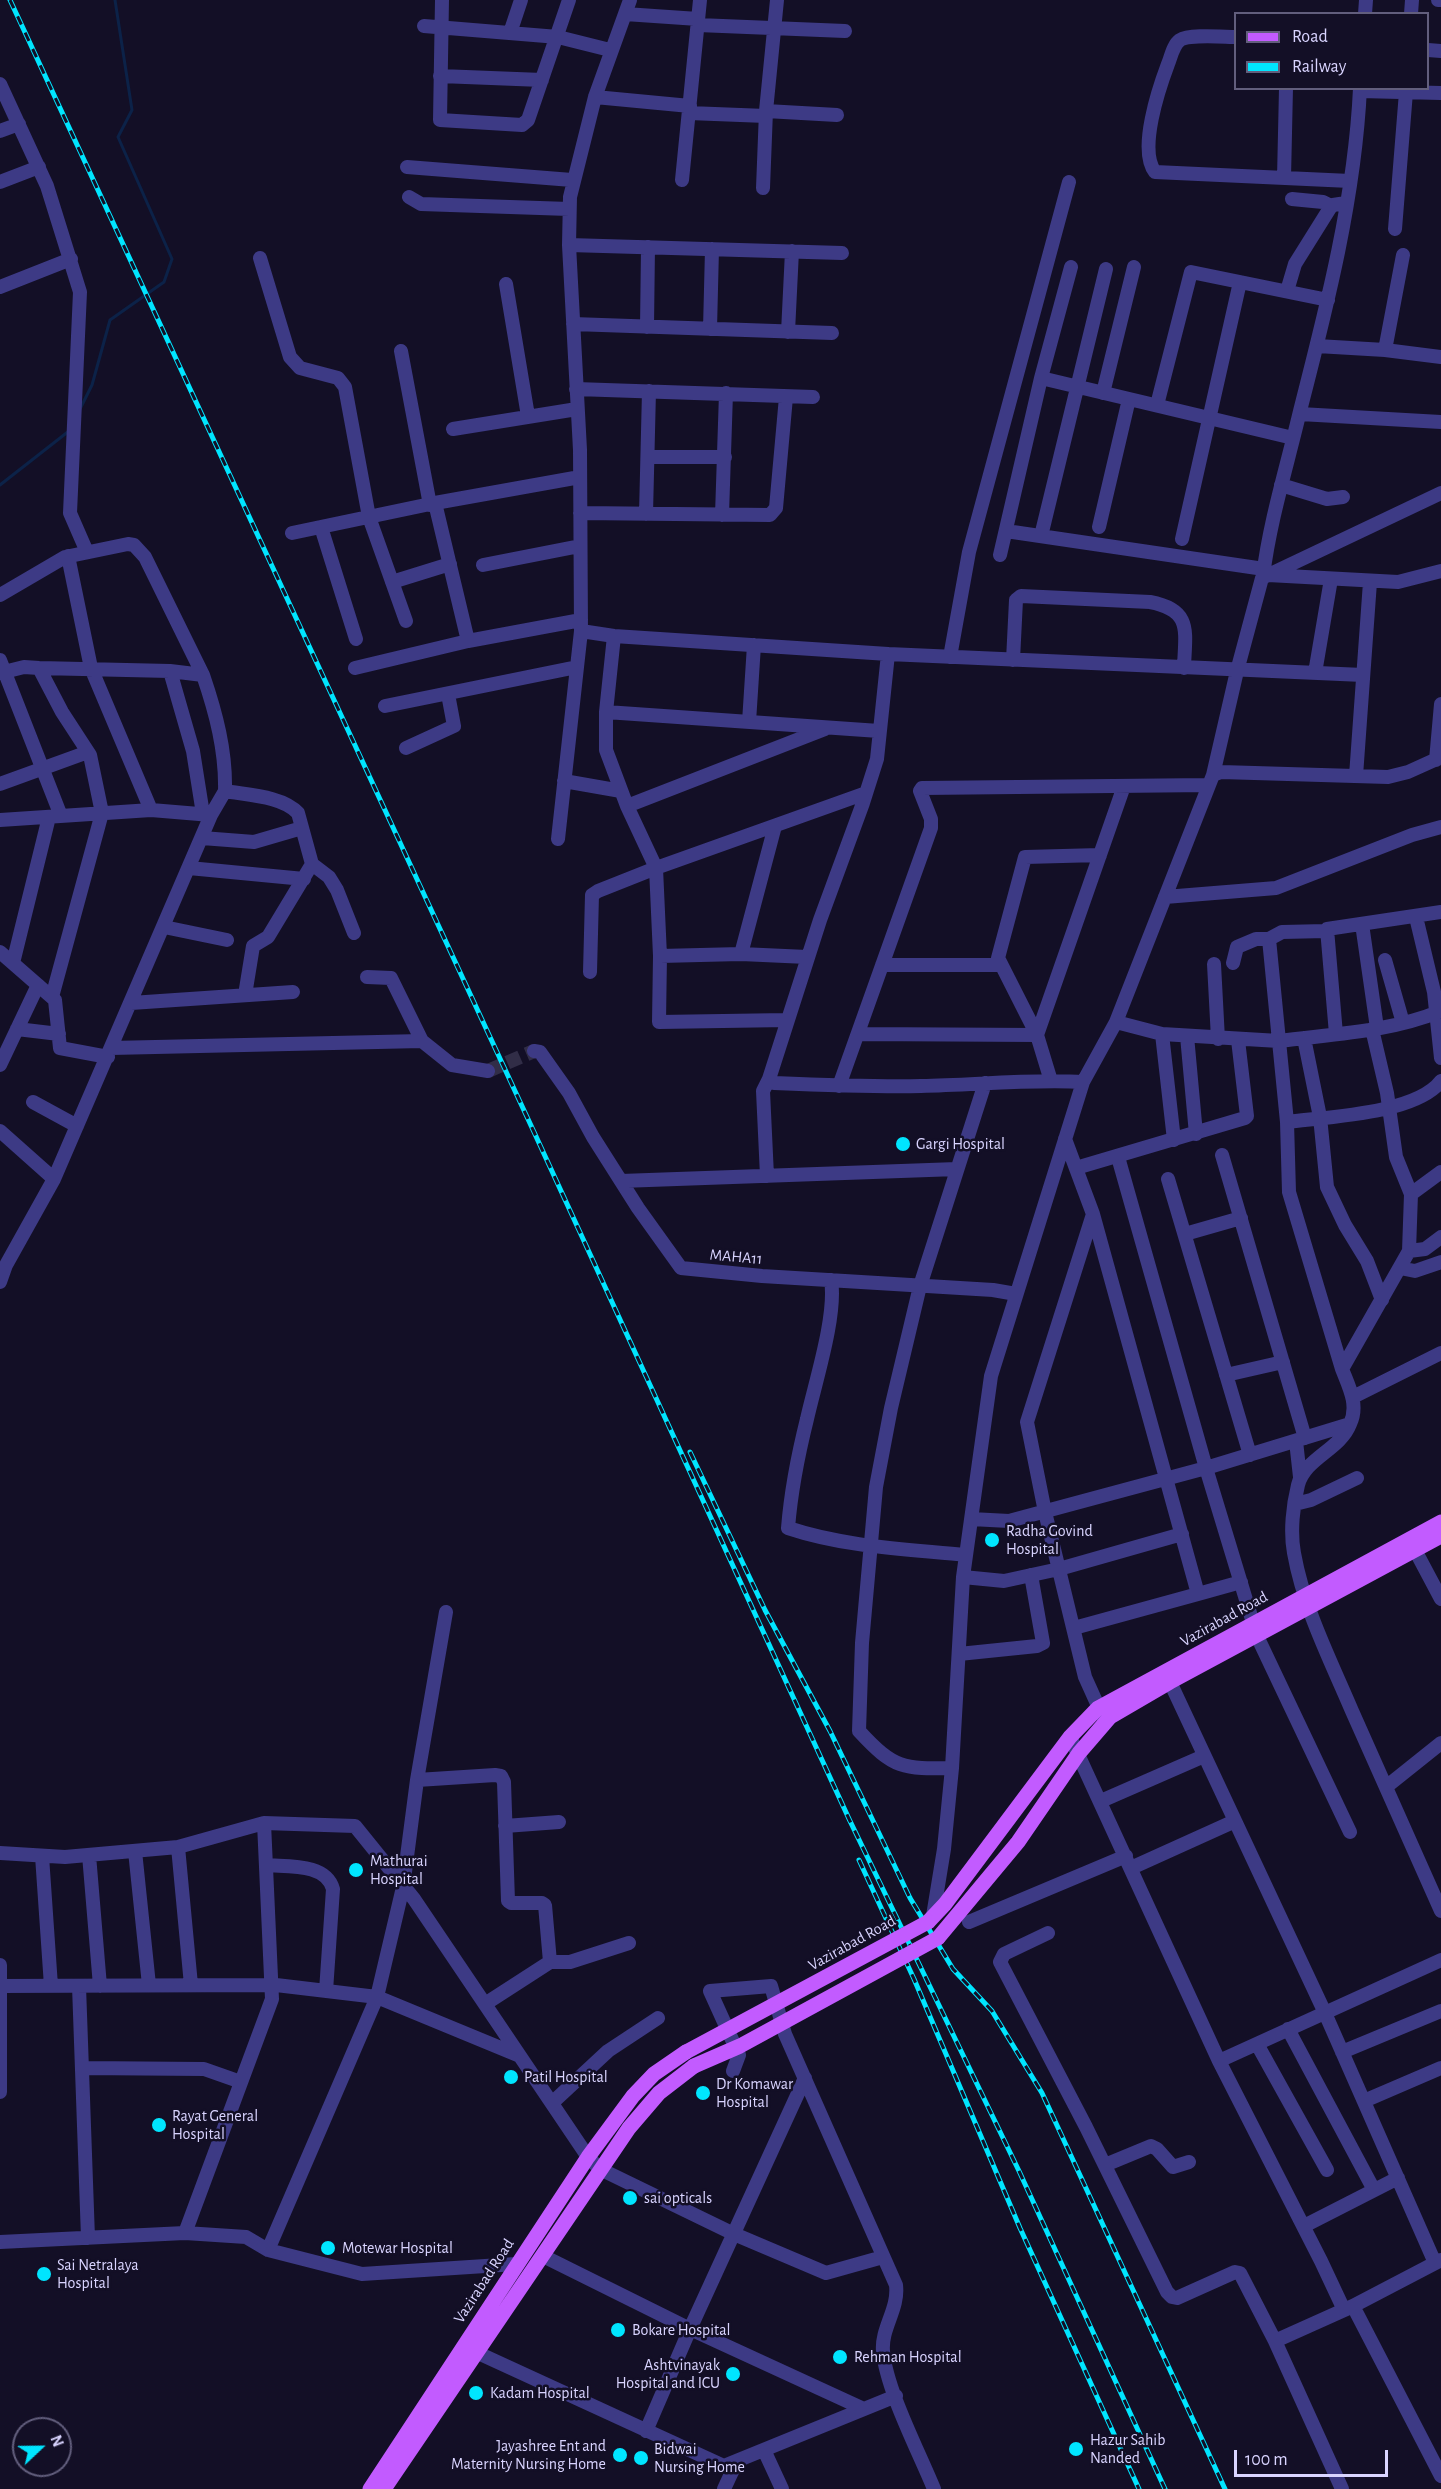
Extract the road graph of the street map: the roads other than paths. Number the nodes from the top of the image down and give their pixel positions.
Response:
1 (442, 0) edge
2 (521, 0) edge
3 (569, 0) edge
4 (630, 0) edge
5 (700, 0) edge
6 (777, 0) edge
7 (625, 14) junction
8 (698, 22) junction
9 (424, 26) dead end
10 (442, 27) junction
11 (774, 29) junction
12 (845, 31) dead end
13 (510, 33) junction
14 (558, 37) junction
15 (1234, 37) edge
16 (610, 50) junction
17 (440, 76) junction
18 (542, 80) junction
19 (0, 84) edge
20 (1286, 90) edge
21 (1360, 90) edge
22 (1406, 92) junction
23 (1441, 93) edge
24 (595, 97) junction
25 (689, 109) junction
26 (766, 113) junction
27 (837, 115) dead end
28 (19, 124) junction
29 (0, 131) edge
30 (39, 167) junction
31 (407, 167) dead end
32 (1284, 178) junction
33 (572, 180) junction
34 (682, 180) dead end
35 (1350, 181) junction
36 (0, 182) edge
37 (1069, 182) dead end
38 (763, 188) dead end
39 (409, 197) dead end
40 (1292, 199) dead end
41 (1346, 203) junction
42 (1331, 206) junction
43 (570, 209) junction
44 (1395, 229) dead end
45 (569, 245) junction
46 (648, 247) junction
47 (712, 249) junction
48 (792, 251) junction
49 (842, 253) dead end
50 (1403, 255) dead end
51 (260, 258) dead end
52 (71, 259) junction
53 (1071, 267) dead end
54 (1134, 267) dead end
55 (1106, 269) dead end
56 (1240, 282) junction
57 (506, 285) dead end
58 (0, 287) edge
59 (1287, 291) junction
60 (1328, 300) junction
61 (573, 324) junction
62 (647, 327) junction
63 (710, 329) junction
64 (788, 332) junction
65 (832, 333) dead end
66 (1317, 346) junction
67 (1385, 350) junction
68 (401, 351) dead end
69 (1441, 357) edge
70 (1015, 382) junction
71 (1040, 383) junction
72 (1077, 387) junction
73 (576, 389) junction
74 (650, 391) junction
75 (726, 393) junction
76 (1103, 393) junction
77 (786, 397) junction
78 (813, 397) dead end
79 (1129, 399) junction
80 (1157, 405) junction
81 (578, 409) junction
82 (1300, 414) junction
83 (528, 416) junction
84 (1211, 418) junction
85 (1441, 422) edge
86 (453, 429) dead end
87 (1293, 438) junction
88 (648, 457) junction
89 (724, 457) junction
90 (580, 477) junction
91 (1281, 484) junction
92 (1441, 493) edge
93 (1343, 497) dead end
94 (432, 504) junction
95 (580, 513) junction
96 (646, 514) junction
97 (723, 514) junction
98 (369, 517) junction
99 (321, 527) junction
100 (1099, 527) dead end
101 (1006, 531) junction
102 (292, 533) dead end
103 (1041, 536) junction
104 (1182, 539) dead end
105 (580, 546) junction
106 (87, 552) junction
107 (1000, 555) dead end
108 (68, 556) junction
109 (450, 564) junction
110 (483, 565) dead end
111 (1441, 571) edge
112 (1264, 573) junction
113 (1331, 579) junction
114 (392, 582) junction
115 (1370, 582) junction
116 (0, 595) edge
117 (406, 621) dead end
118 (581, 625) junction
119 (614, 636) junction
120 (356, 639) dead end
121 (468, 641) junction
122 (754, 645) junction
123 (888, 654) junction
124 (950, 657) junction
125 (1013, 660) junction
126 (1, 668) edge
127 (39, 668) junction
128 (91, 668) junction
129 (355, 668) dead end
130 (577, 668) junction
131 (1185, 668) junction
132 (1237, 670) junction
133 (170, 671) junction
134 (1315, 673) junction
135 (202, 675) junction
136 (1364, 675) junction
137 (448, 694) junction
138 (1441, 704) edge
139 (385, 706) dead end
140 (606, 712) junction
141 (749, 722) junction
142 (829, 727) junction
143 (879, 731) junction
144 (406, 748) dead end
145 (88, 752) junction
146 (1439, 759) edge
147 (43, 769) junction
148 (1356, 776) junction
149 (1211, 780) junction
150 (564, 781) junction
151 (0, 784) edge
152 (1124, 786) junction
153 (621, 791) junction
154 (225, 792) junction
155 (866, 793) junction
156 (627, 806) junction
157 (151, 810) junction
158 (102, 813) junction
159 (207, 814) junction
160 (55, 816) junction
161 (0, 820) edge
162 (775, 826) junction
163 (1441, 827) edge
164 (302, 828) junction
165 (202, 838) junction
166 (558, 839) dead end
167 (1100, 855) junction
168 (312, 864) junction
169 (189, 868) junction
170 (656, 868) junction
171 (304, 879) junction
172 (1165, 897) junction
173 (1441, 912) edge
174 (1416, 917) junction
175 (1362, 924) junction
176 (164, 927) junction
177 (1326, 931) junction
178 (354, 933) dead end
179 (1269, 939) junction
180 (227, 940) dead end
181 (0, 952) edge
182 (741, 954) junction
183 (660, 956) junction
184 (807, 957) junction
185 (1441, 958) edge
186 (1385, 960) dead end
187 (1427, 962) junction
188 (13, 963) junction
189 (1233, 963) dead end
190 (1215, 964) dead end
191 (882, 965) junction
192 (1001, 965) junction
193 (590, 972) dead end
194 (367, 977) dead end
195 (38, 985) junction
196 (293, 992) dead end
197 (245, 995) junction
198 (52, 997) junction
199 (131, 1003) junction
200 (1439, 1012) edge
201 (787, 1020) junction
202 (1116, 1022) junction
203 (1403, 1023) junction
204 (1375, 1028) junction
205 (17, 1029) junction
206 (59, 1034) junction
207 (858, 1034) junction
208 (1162, 1034) junction
209 (1335, 1034) junction
210 (1036, 1035) junction
211 (1187, 1036) junction
212 (1304, 1038) junction
213 (1218, 1039) junction
214 (1238, 1040) junction
215 (422, 1041) junction
216 (1279, 1041) junction
217 (534, 1051) dead end
218 (110, 1052) junction
219 (1441, 1058) edge
220 (0, 1065) edge
221 (488, 1071) tunnel mouth
222 (769, 1079) junction
223 (1051, 1081) junction
224 (1441, 1081) edge
225 (1083, 1082) junction
226 (985, 1083) junction
227 (839, 1086) junction
228 (33, 1102) dead end
229 (1389, 1109) junction
230 (1320, 1117) junction
231 (1287, 1122) junction
232 (77, 1126) junction
233 (0, 1131) edge
234 (1196, 1134) junction
235 (1065, 1139) junction
236 (1174, 1140) junction
237 (1222, 1155) dead end
238 (1118, 1157) junction
239 (1076, 1168) junction
240 (957, 1169) junction
241 (1438, 1174) edge
242 (767, 1176) junction
243 (54, 1179) junction
244 (1168, 1179) dead end
245 (621, 1181) junction
246 (1441, 1190) edge
247 (1411, 1194) junction
248 (1093, 1214) junction
249 (1241, 1218) junction
250 (1185, 1234) junction
251 (1441, 1237) edge
252 (1409, 1251) junction
253 (1441, 1262) edge
254 (1400, 1268) junction
255 (831, 1280) junction
256 (0, 1282) edge
257 (920, 1286) junction
258 (1016, 1294) junction
259 (1382, 1300) junction
260 (1441, 1353) edge
261 (1283, 1362) junction
262 (1342, 1369) junction
263 (1226, 1375) junction
264 (1353, 1397) junction
265 (1350, 1424) junction
266 (1301, 1440) junction
267 (1250, 1455) junction
268 (1206, 1468) junction
269 (1300, 1477) junction
270 (1357, 1478) dead end
271 (1167, 1479) junction
272 (1295, 1504) junction
273 (1045, 1512) junction
274 (971, 1519) junction
275 (1441, 1522) edge
276 (1182, 1534) junction
277 (1441, 1536) edge
278 (871, 1546) junction
279 (1415, 1550) junction
280 (966, 1555) junction
281 (1059, 1569) junction
282 (1031, 1575) junction
283 (963, 1577) junction
284 (1241, 1582) junction
285 (1198, 1594) junction
286 (1441, 1599) edge
287 (1306, 1601) junction
288 (446, 1612) dead end
289 (1074, 1628) junction
290 (1255, 1630) junction
291 (959, 1654) junction
292 (1170, 1682) junction
293 (1098, 1708) junction
294 (1106, 1721) junction
295 (1070, 1737) junction
296 (1441, 1743) edge
297 (1079, 1753) junction
298 (1204, 1756) junction
299 (952, 1768) junction
300 (417, 1780) junction
301 (1386, 1787) junction
302 (1101, 1801) junction
303 (1235, 1821) junction
304 (559, 1822) dead end
305 (264, 1823) junction
306 (506, 1826) junction
307 (1350, 1832) dead end
308 (178, 1847) junction
309 (135, 1851) junction
310 (0, 1853) edge
311 (88, 1855) junction
312 (42, 1856) junction
313 (1129, 1862) junction
314 (266, 1865) junction
315 (403, 1887) junction
316 (1441, 1911) edge
317 (931, 1919) junction
318 (969, 1922) dead end
319 (1048, 1934) dead end
320 (629, 1943) dead end
321 (1441, 1960) edge
322 (550, 1962) junction
323 (0, 1965) edge
324 (149, 1985) junction
325 (191, 1985) junction
326 (271, 1985) junction
327 (1, 1986) edge
328 (51, 1986) junction
329 (79, 1986) junction
330 (100, 1986) junction
331 (326, 1991) junction
332 (377, 1997) junction
333 (485, 2004) junction
334 (1441, 2011) edge
335 (1325, 2013) junction
336 (658, 2018) dead end
337 (1288, 2030) junction
338 (1257, 2043) junction
339 (1342, 2052) junction
340 (520, 2056) junction
341 (690, 2059) junction
342 (1219, 2061) junction
343 (82, 2068) junction
344 (1441, 2068) edge
345 (733, 2071) dead end
346 (805, 2078) junction
347 (241, 2082) junction
348 (0, 2092) edge
349 (1364, 2101) junction
350 (552, 2103) junction
351 (588, 2157) junction
352 (1189, 2162) dead end
353 (1105, 2165) junction
354 (600, 2169) junction
355 (1327, 2170) dead end
356 (1398, 2178) junction
357 (1374, 2190) junction
358 (555, 2206) junction
359 (570, 2216) junction
360 (1304, 2226) junction
361 (185, 2233) junction
362 (734, 2234) junction
363 (88, 2238) junction
364 (0, 2242) edge
365 (268, 2250) junction
366 (543, 2256) junction
367 (883, 2257) junction
368 (1438, 2262) edge
369 (516, 2264) junction
370 (1349, 2308) junction
371 (690, 2329) junction
372 (1275, 2341) junction
373 (469, 2350) junction
374 (896, 2396) junction
375 (864, 2409) junction
376 (646, 2431) junction
377 (764, 2450) junction
378 (737, 2461) junction
379 (1441, 2476) edge
380 (370, 2489) edge
381 (384, 2489) edge
382 (724, 2489) edge
383 (782, 2489) edge
384 (934, 2489) edge
385 (1342, 2489) edge

1 - 10 street
2 - 13 street
3 - 14 street
4 - 7 street
5 - 8 street
6 - 11 street
7 - 8 street
7 - 16 street
8 - 11 street
8 - 25 street
9 - 10 street
10 - 13 street
10 - 17 street
11 - 12 street
11 - 26 street
13 - 14 street
14 - 16 street
14 - 18 street
15 - 32 street
16 - 24 street
17 - 18 street
17 - 18 street
19 - 28 street
20 - 32 street
21 - 22 street
21 - 35 street
22 - 23 street
22 - 44 street
24 - 25 street
24 - 33 street
25 - 26 street
25 - 34 street
26 - 27 street
26 - 38 street
28 - 29 street
28 - 30 street
30 - 36 street
30 - 52 street
31 - 33 street
32 - 35 street
33 - 43 street
35 - 41 street
37 - 70 street
39 - 43 street
40 - 42 street
41 - 42 street
41 - 60 street
42 - 59 street
43 - 45 street
45 - 46 street
45 - 61 street
46 - 47 street
46 - 62 street
47 - 48 street
47 - 63 street
48 - 49 street
48 - 64 street
50 - 67 street
51 - 98 street
52 - 58 street
52 - 106 street
53 - 71 street
54 - 76 street
55 - 72 street
56 - 59 street
56 - 80 street
56 - 84 street
57 - 83 street
59 - 60 street
60 - 66 street
61 - 62 street
61 - 73 street
62 - 63 street
63 - 64 street
64 - 65 street
66 - 67 street
66 - 82 street
67 - 69 street
68 - 94 street
70 - 71 street
70 - 124 street
71 - 72 street
71 - 101 street
72 - 76 street
72 - 103 street
73 - 74 street
73 - 81 street
74 - 75 street
74 - 88 street
75 - 77 street
75 - 89 street
76 - 79 street
77 - 78 street
77 - 97 street
79 - 80 street
79 - 100 street
80 - 84 street
81 - 83 street
81 - 90 street
82 - 85 street
82 - 87 street
83 - 86 street
84 - 87 street
84 - 104 street
87 - 91 street
88 - 89 street
88 - 96 street
89 - 97 street
90 - 94 street
90 - 95 street
91 - 93 street
91 - 112 street
92 - 112 street
94 - 98 street
94 - 109 street
95 - 96 street
95 - 105 street
96 - 97 street
98 - 99 street
98 - 114 street
99 - 102 street
99 - 120 street
101 - 103 street
101 - 107 street
103 - 112 street
105 - 110 street
105 - 118 street
106 - 108 street
106 - 135 street
108 - 116 street
108 - 128 street
109 - 114 street
109 - 121 street
111 - 115 street
112 - 113 street
112 - 132 street
113 - 115 street
113 - 134 street
114 - 117 street
115 - 136 street
118 - 119 street
118 - 121 street
118 - 130 street
119 - 122 street
119 - 140 street
121 - 129 street
122 - 123 street
122 - 141 street
123 - 124 street
123 - 143 street
124 - 125 street
125 - 131 street
125 - 131 street
126 - 127 street
126 - 147 street
127 - 128 street
127 - 145 street
128 - 133 street
128 - 157 street
130 - 137 street
130 - 150 street
131 - 132 street
132 - 134 street
132 - 149 street
133 - 135 street
133 - 159 street
134 - 136 street
135 - 154 street
136 - 148 street
137 - 139 street
137 - 144 street
138 - 146 street
140 - 141 street
140 - 153 street
141 - 142 street
142 - 143 street
142 - 156 street
143 - 155 street
145 - 147 street
145 - 158 street
146 - 148 street
147 - 151 street
147 - 160 street
148 - 149 street
149 - 152 street
149 - 172 street
150 - 153 street
150 - 166 street
152 - 167 street
152 - 191 street
153 - 156 street
154 - 159 street
154 - 164 street
155 - 162 street
155 - 184 street
156 - 170 street
157 - 158 street
157 - 159 street
158 - 160 street
158 - 198 street
159 - 165 street
160 - 161 street
160 - 188 street
162 - 170 street
162 - 182 street
163 - 172 street
164 - 165 street
164 - 168 street
165 - 169 street
167 - 192 street
167 - 210 street
168 - 171 street
168 - 178 street
169 - 171 street
169 - 176 street
170 - 183 street
170 - 193 street
171 - 197 street
172 - 202 street
173 - 174 street
174 - 175 street
174 - 187 street
175 - 177 street
175 - 204 street
176 - 180 street
176 - 199 street
177 - 179 street
177 - 209 street
179 - 189 street
179 - 216 street
181 - 188 street
182 - 183 street
182 - 184 street
183 - 201 street
184 - 201 street
185 - 187 street
186 - 203 street
187 - 200 street
188 - 195 street
190 - 213 street
191 - 192 street
191 - 207 street
192 - 210 street
194 - 215 street
195 - 198 street
195 - 205 street
196 - 197 street
197 - 199 street
198 - 206 street
199 - 218 street
200 - 203 street
200 - 219 street
201 - 222 street
202 - 208 street
202 - 225 street
203 - 204 street
204 - 209 street
204 - 229 street
205 - 206 street
205 - 220 street
206 - 218 street
207 - 210 street
207 - 227 street
208 - 211 street
208 - 236 street
209 - 212 street
210 - 223 street
211 - 213 street
211 - 234 street
212 - 216 street
212 - 230 street
213 - 214 street
214 - 216 street
214 - 234 street
215 - 218 street
215 - 221 street
216 - 231 street
217 - 245 street, MAHA11
218 - 232 street
222 - 227 street
222 - 242 street
223 - 225 street
223 - 226 street
224 - 229 street
225 - 235 street
226 - 227 street
226 - 240 street
228 - 232 street
229 - 230 street
229 - 247 street
230 - 231 street
230 - 259 street
231 - 262 street
232 - 243 street
233 - 243 street
234 - 236 street
235 - 239 street
235 - 258 street
236 - 238 street
237 - 249 street
238 - 239 street
238 - 268 street
239 - 248 street
240 - 242 street
240 - 257 street
241 - 246 street
241 - 247 street
242 - 245 street
243 - 256 street
244 - 250 street
245 - 255 street, MAHA11
247 - 252 street
248 - 271 street
248 - 273 street
249 - 250 street
249 - 261 street
250 - 263 street
251 - 252 street
252 - 254 street
253 - 254 street
254 - 259 street
255 - 257 street, MAHA11
255 - 278 street
257 - 258 street, MAHA11
257 - 278 street
258 - 274 street
259 - 262 street
260 - 264 street
261 - 263 street
261 - 266 street
262 - 264 street
263 - 267 street
264 - 265 street
265 - 266 street
265 - 269 street
266 - 267 street
266 - 269 street
267 - 268 street
268 - 271 street
268 - 284 street
269 - 272 street
270 - 272 street
271 - 273 street
271 - 276 street
272 - 287 street
273 - 274 street
273 - 281 street
274 - 280 street
275 - 287 main road, Vazirabad Road
276 - 281 street
276 - 285 street
277 - 279 main road, Vazirabad Road
278 - 280 street
278 - 299 street
279 - 286 street
279 - 287 main road, Vazirabad Road
280 - 283 street
281 - 282 street
281 - 289 street
282 - 283 street
282 - 291 street
283 - 291 street
284 - 285 street
284 - 290 street
285 - 289 street
287 - 290 main road, Vazirabad Road
287 - 301 street
288 - 300 street
289 - 293 street
290 - 292 main road, Vazirabad Road
290 - 293 main road, Vazirabad Road
290 - 307 street
291 - 299 street
292 - 294 main road, Vazirabad Road
292 - 298 street
293 - 294 street
293 - 295 main road, Vazirabad Road
294 - 297 main road, Vazirabad Road
295 - 297 street
295 - 317 main road, Vazirabad Road
296 - 301 street
297 - 302 street
297 - 341 main road, Vazirabad Road, bridge
298 - 302 street
298 - 303 street
299 - 317 street
300 - 306 street
300 - 315 street
301 - 316 street
302 - 313 street
303 - 313 street
303 - 335 street
304 - 306 street
305 - 308 street
305 - 314 street
305 - 315 street
306 - 322 street
308 - 309 street
308 - 325 street
309 - 311 street
309 - 324 street
310 - 312 street
311 - 312 street
311 - 330 street
312 - 328 street
313 - 318 street
313 - 342 street
314 - 326 street
314 - 331 street
315 - 332 street
315 - 333 street
317 - 341 main road, Vazirabad Road, bridge
319 - 353 street
320 - 322 street
321 - 335 street
322 - 333 street
323 - 327 street
324 - 325 street
324 - 330 street
325 - 326 street
326 - 331 street
326 - 347 street
327 - 328 street
327 - 348 street
328 - 329 street
329 - 330 street
329 - 343 street
331 - 332 street
332 - 340 street
332 - 365 street
333 - 340 street
334 - 339 street
335 - 337 street
335 - 339 street
336 - 350 street
337 - 338 street
337 - 357 street
338 - 342 street
338 - 355 street
339 - 349 street
340 - 350 street
341 - 351 main road, Vazirabad Road
341 - 354 main road, Vazirabad Road
342 - 360 street
343 - 347 street
343 - 363 street
344 - 349 street
345 - 346 street
346 - 362 street
346 - 367 street
347 - 361 street
349 - 356 street
350 - 351 street
351 - 354 street
351 - 358 main road, Vazirabad Road
352 - 353 street
353 - 372 street
354 - 359 main road, Vazirabad Road
354 - 362 street
356 - 357 street
356 - 368 street
357 - 360 street
358 - 359 main road
358 - 369 main road, Vazirabad Road
359 - 366 main road, Vazirabad Road
360 - 370 street
361 - 363 street
361 - 365 street
362 - 367 street
362 - 371 street
363 - 364 street
365 - 369 street
366 - 371 street
366 - 373 main road, Vazirabad Road
367 - 374 street
368 - 370 street
369 - 373 main road, Vazirabad Road
370 - 372 street
370 - 379 street
371 - 375 street
371 - 376 street
372 - 385 street
373 - 376 street
373 - 380 main road, Vazirabad Road
373 - 381 main road, Vazirabad Road
374 - 375 street
374 - 384 street
375 - 377 street
376 - 378 street
377 - 378 street
377 - 383 street
378 - 382 street

